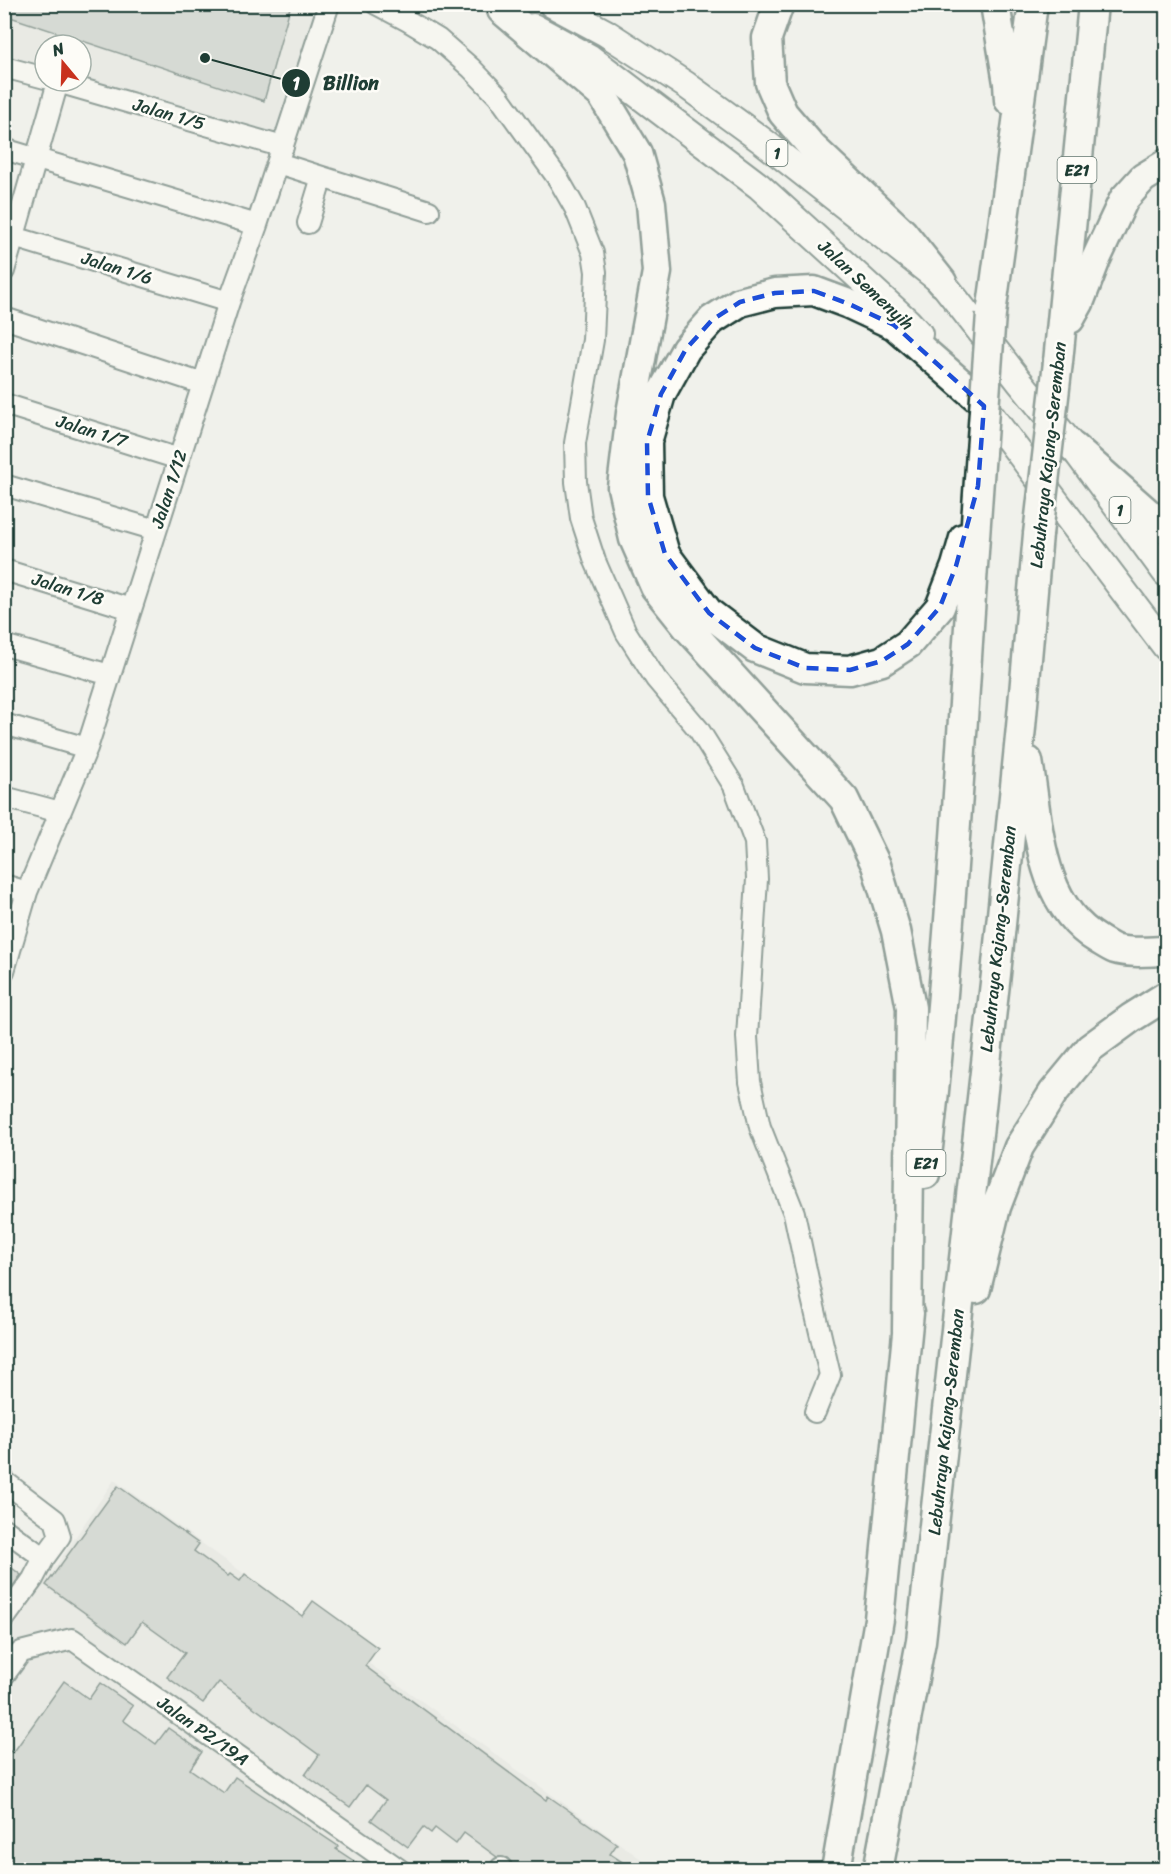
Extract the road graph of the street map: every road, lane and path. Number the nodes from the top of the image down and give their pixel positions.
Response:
1 (329, 4) edge
2 (376, 4) edge
3 (552, 4) edge
4 (779, 4) edge
5 (995, 4) edge
6 (1033, 4) edge
7 (1093, 4) edge
8 (497, 7) edge
9 (4, 67) edge
10 (33, 75) edge
11 (50, 93) edge
12 (89, 93) edge
13 (4, 149) edge
14 (281, 155) junction
15 (37, 159) junction
16 (1012, 163) junction
17 (1167, 164) edge
18 (322, 177) junction
19 (429, 211) dead end
20 (308, 223) dead end
21 (257, 225) junction
22 (10, 235) edge
23 (4, 271) edge
24 (942, 282) junction
25 (229, 302) junction
26 (4, 318) edge
27 (1059, 349) junction
28 (203, 384) junction
29 (980, 400) junction
30 (4, 404) edge
31 (1073, 447) junction
32 (179, 459) junction
33 (4, 484) edge
34 (978, 486) junction
35 (1167, 529) edge
36 (156, 530) junction
37 (4, 570) edge
38 (1167, 573) edge
39 (131, 609) junction
40 (4, 645) edge
41 (1167, 647) edge
42 (110, 675) junction
43 (4, 724) edge
44 (1022, 727) junction
45 (87, 748) junction
46 (4, 797) edge
47 (60, 812) junction
48 (4, 885) edge
49 (27, 892) junction
50 (1167, 951) edge
51 (6, 960) edge
52 (1167, 996) edge
53 (907, 1331) junction
54 (948, 1407) junction
55 (815, 1412) dead end
56 (4, 1481) edge
57 (4, 1529) edge
58 (44, 1558) junction
59 (4, 1619) edge
60 (4, 1675) edge
61 (400, 1869) edge
62 (836, 1869) edge
63 (878, 1869) edge

1 - 14 street, Jalan 1/12
2 - 55 street
3 - 24 main road, 1
4 - 24 highway
5 - 16 highway
6 - 16 highway, E21
7 - 27 highway, Lebuhraya Kajang-Seremban / E21
8 - 29 main road, Jalan Semenyih / 1
8 - 53 highway
9 - 10 street, Jalan 1/5
11 - 15 street
12 - 14 street, Jalan 1/5
13 - 15 street
14 - 18 street, Jalan 1/5
14 - 21 street, Jalan 1/12
15 - 21 street
15 - 22 street
16 - 34 highway, E21, bridge
17 - 27 highway
18 - 19 street, Jalan 1/5
18 - 20 street
21 - 25 street, Jalan 1/12
22 - 23 street
22 - 25 street, Jalan 1/6
24 - 31 main road, 1
25 - 28 street, Jalan 1/12
26 - 28 street
27 - 44 highway, Lebuhraya Kajang-Seremban / E21, bridge
28 - 32 street, Jalan 1/12
29 - 34 highway
29 - 41 main road, Jalan Semenyih / 1
30 - 32 street, Jalan 1/7
31 - 35 highway
31 - 38 main road, 1
32 - 36 street, Jalan 1/12
33 - 36 street
34 - 53 highway, E21
36 - 39 street, Jalan 1/12
37 - 39 street, Jalan 1/8
39 - 42 street, Jalan 1/12
40 - 42 street
42 - 45 street, Jalan 1/12
43 - 45 street
44 - 50 highway
44 - 54 highway, Lebuhraya Kajang-Seremban / E21
45 - 47 street, Jalan 1/12
46 - 47 street
47 - 49 street, Jalan 1/12
48 - 49 street
49 - 51 street, Jalan 1/12
52 - 54 highway
53 - 62 highway, E21
54 - 63 highway, Lebuhraya Kajang-Seremban / E21
56 - 58 street
57 - 58 street
58 - 59 street
60 - 61 street, Jalan P2/19A

